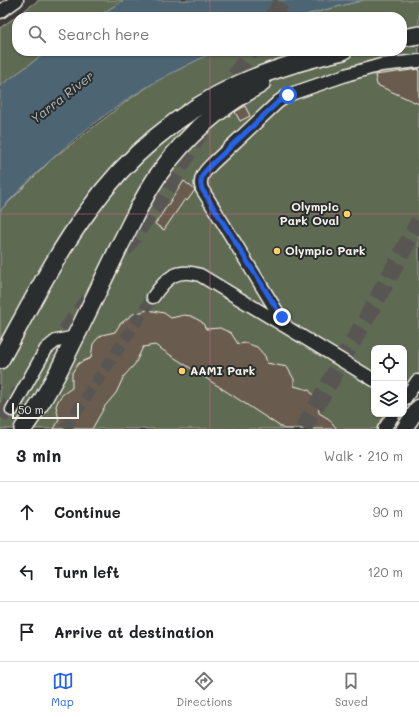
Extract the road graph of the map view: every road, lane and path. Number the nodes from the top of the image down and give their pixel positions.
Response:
1 (17, 0) edge
2 (0, 12) edge
3 (419, 35) edge
4 (407, 37) edge
5 (326, 56) edge
6 (308, 61) junction
7 (419, 61) edge
8 (153, 297) tunnel mouth
9 (286, 326) junction
10 (76, 337) junction
11 (0, 360) edge
12 (371, 378) edge
13 (419, 383) edge
14 (407, 396) edge
15 (407, 402) edge
16 (419, 409) edge
17 (12, 410) dead end
18 (392, 417) edge
19 (23, 429) edge
20 (384, 429) edge
21 (404, 429) edge

1 - 2 street
3 - 4 highway
5 - 6 highway
6 - 10 highway
6 - 11 highway
7 - 9 street
8 - 9 street
9 - 12 street
10 - 17 street
10 - 19 highway
13 - 14 street
15 - 16 street
16 - 21 main road
18 - 20 street

